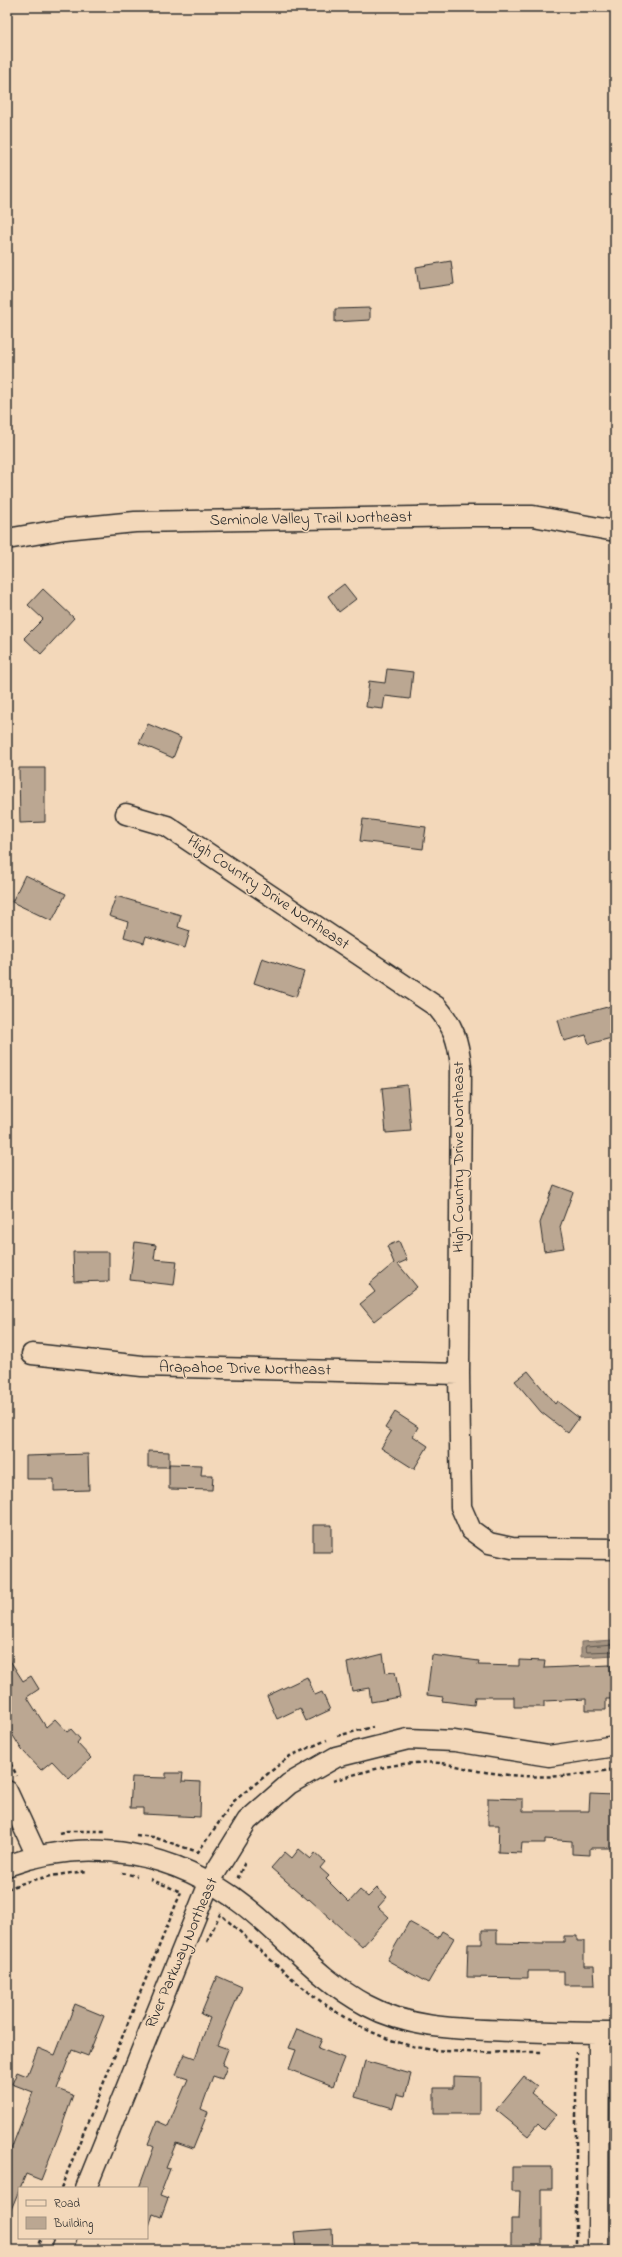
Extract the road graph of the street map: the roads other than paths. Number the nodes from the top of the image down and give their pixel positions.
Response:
1 (615, 531) edge
2 (7, 539) edge
3 (126, 814) dead end
4 (32, 1354) dead end
5 (459, 1374) junction
6 (615, 1549) edge
7 (615, 1746) edge
8 (7, 1792) edge
9 (37, 1856) junction
10 (7, 1866) edge
11 (210, 1881) junction
12 (607, 2033) edge
13 (86, 2187) edge
14 (66, 2239) edge
15 (61, 2250) edge
16 (598, 2250) edge

1 - 2 street, Seminole Valley Trail Northeast
3 - 5 street, High Country Drive Northeast
4 - 5 street, Arapahoe Drive Northeast
5 - 6 street, High Country Drive Northeast
7 - 11 street, River Parkway Northeast
8 - 9 street
9 - 10 street
9 - 11 street
11 - 12 street
11 - 13 street, River Parkway Northeast
12 - 16 street
14 - 15 street

